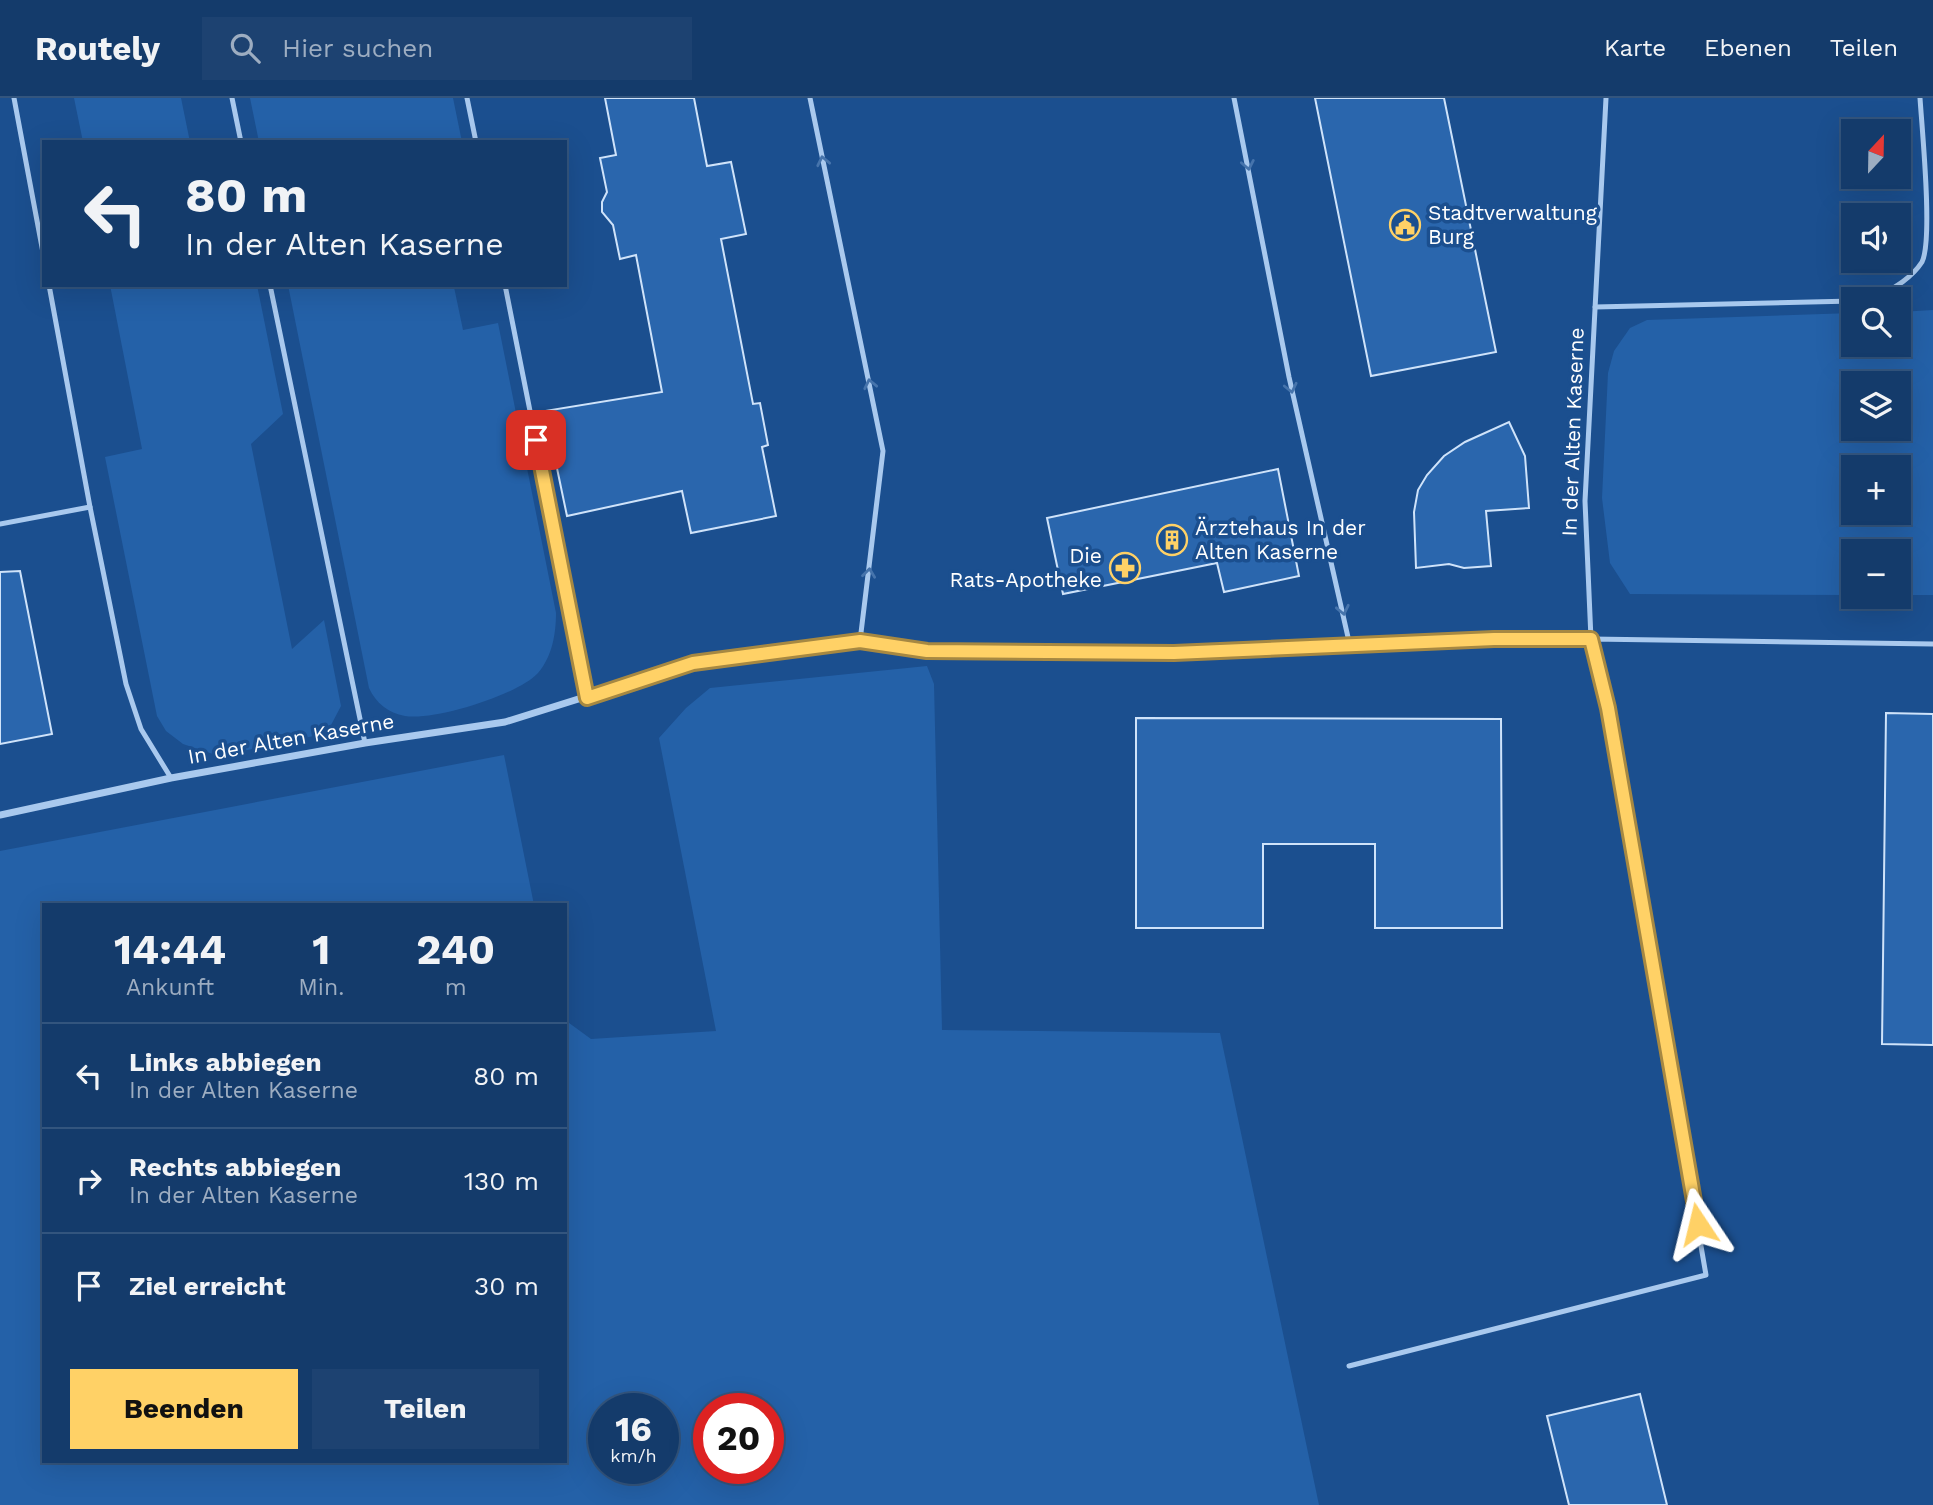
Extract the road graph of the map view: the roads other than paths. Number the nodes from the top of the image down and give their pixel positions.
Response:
1 (14, 98) edge
2 (232, 98) edge
3 (467, 98) edge
4 (810, 98) edge
5 (1234, 98) edge
6 (1605, 98) edge
7 (1920, 98) edge
8 (241, 140) edge
9 (476, 140) edge
10 (42, 247) edge
11 (49, 287) edge
12 (270, 287) edge
13 (505, 287) edge
14 (1895, 287) edge
15 (1841, 301) edge
16 (1595, 307) junction
17 (90, 507) junction
18 (0, 524) edge
19 (1591, 639) junction
20 (860, 641) junction
21 (1447, 641) joint
22 (1933, 644) edge
23 (1351, 647) junction
24 (587, 698) junction
25 (365, 743) junction
26 (171, 778) junction
27 (0, 815) edge
28 (1349, 1366) dead end

1 - 10 lane
2 - 8 lane
3 - 9 lane
20 -> 4 lane
5 -> 23 lane
6 - 16 lane, In der Alten Kaserne
7 - 14 lane
11 - 17 lane
12 - 25 lane
13 - 24 lane
15 - 16 lane, In der Alten Kaserne
16 - 19 lane, In der Alten Kaserne
17 - 18 lane
17 - 26 lane
19 - 21 lane, In der Alten Kaserne
19 - 22 lane
19 - 28 lane
20 - 23 street, In der Alten Kaserne
20 - 24 street, In der Alten Kaserne
21 - 23 street, In der Alten Kaserne
24 - 25 street, In der Alten Kaserne
25 - 26 street, In der Alten Kaserne
26 - 27 street, In der Alten Kaserne

